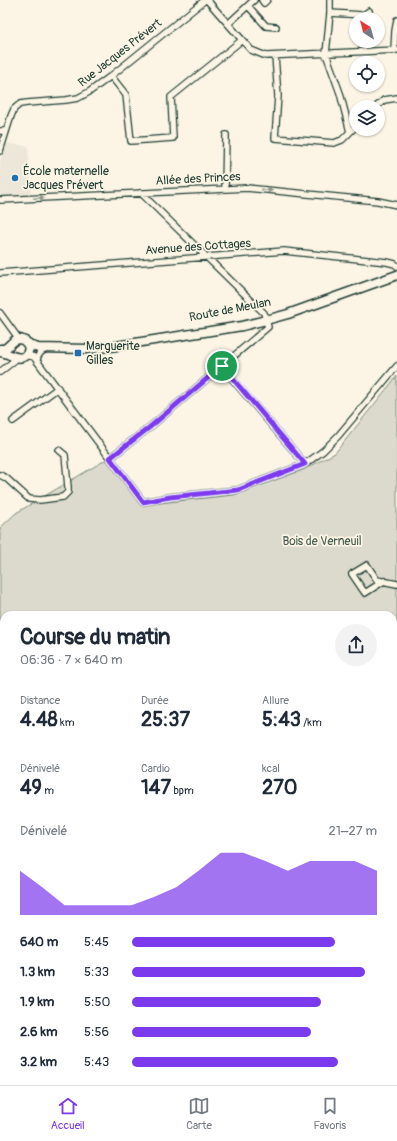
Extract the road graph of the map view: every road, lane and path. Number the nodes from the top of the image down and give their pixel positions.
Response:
1 (206, 0) edge
2 (254, 0) edge
3 (262, 0) edge
4 (267, 0) edge
5 (330, 0) edge
6 (248, 6) junction
7 (330, 14) junction
8 (349, 16) edge
9 (397, 20) edge
10 (228, 24) junction
11 (276, 27) dead end
12 (242, 40) junction
13 (396, 51) edge
14 (326, 54) junction
15 (275, 56) junction
16 (111, 76) junction
17 (397, 98) edge
18 (384, 100) edge
19 (349, 128) edge
20 (3, 131) edge
21 (349, 133) edge
22 (226, 135) dead end
23 (0, 151) edge
24 (226, 189) junction
25 (141, 193) junction
26 (0, 200) edge
27 (397, 205) edge
28 (207, 258) junction
29 (397, 266) edge
30 (397, 271) edge
31 (0, 273) edge
32 (397, 275) edge
33 (0, 313) edge
34 (266, 319) junction
35 (18, 342) junction
36 (38, 348) junction
37 (47, 349) junction
38 (0, 351) edge
39 (27, 354) junction
40 (15, 357) junction
41 (37, 361) junction
42 (222, 366) junction
43 (397, 366) edge
44 (0, 372) edge
45 (58, 388) junction
46 (14, 421) dead end
47 (60, 450) dead end
48 (110, 458) junction
49 (305, 464) junction
50 (0, 475) edge
51 (384, 581) junction
52 (397, 584) edge

1 - 10 street
1 - 16 street, Rue Jacques Prévert
2 - 6 street
3 - 4 street
5 - 7 street
6 - 10 street
6 - 11 street
7 - 8 street
7 - 14 street
9 - 13 street
10 - 12 street
12 - 15 street
12 - 16 street
13 - 14 street
14 - 15 street
14 - 19 street
15 - 21 street
16 - 20 street, Rue Jacques Prévert
17 - 18 street
20 - 23 street, Rue Jacques Prévert
22 - 24 street
24 - 25 street, Allée des Princes
24 -> 27 street, Allée des Princes
26 -> 25 street, Allée des Princes
25 - 28 street
28 - 29 street, Avenue des Cottages
28 - 31 street, Avenue des Cottages
28 - 34 street
30 - 34 main road, Route de Meulan
32 - 34 main road, Route de Meulan
33 - 35 street
34 - 37 main road, Route de Meulan
34 - 42 street
35 - 36 main road, Route de Meulan
35 - 38 main road
35 - 39 main road
35 - 40 main road
36 - 37 main road, Route de Meulan
36 - 39 main road
37 - 41 street
38 - 40 main road
39 - 40 main road
39 - 41 street
40 - 44 street
41 - 45 street
42 - 48 street
42 - 49 street
43 - 49 street
45 - 46 street
45 - 48 street
47 - 50 street
48 - 49 street
51 - 51 street
51 - 52 street

